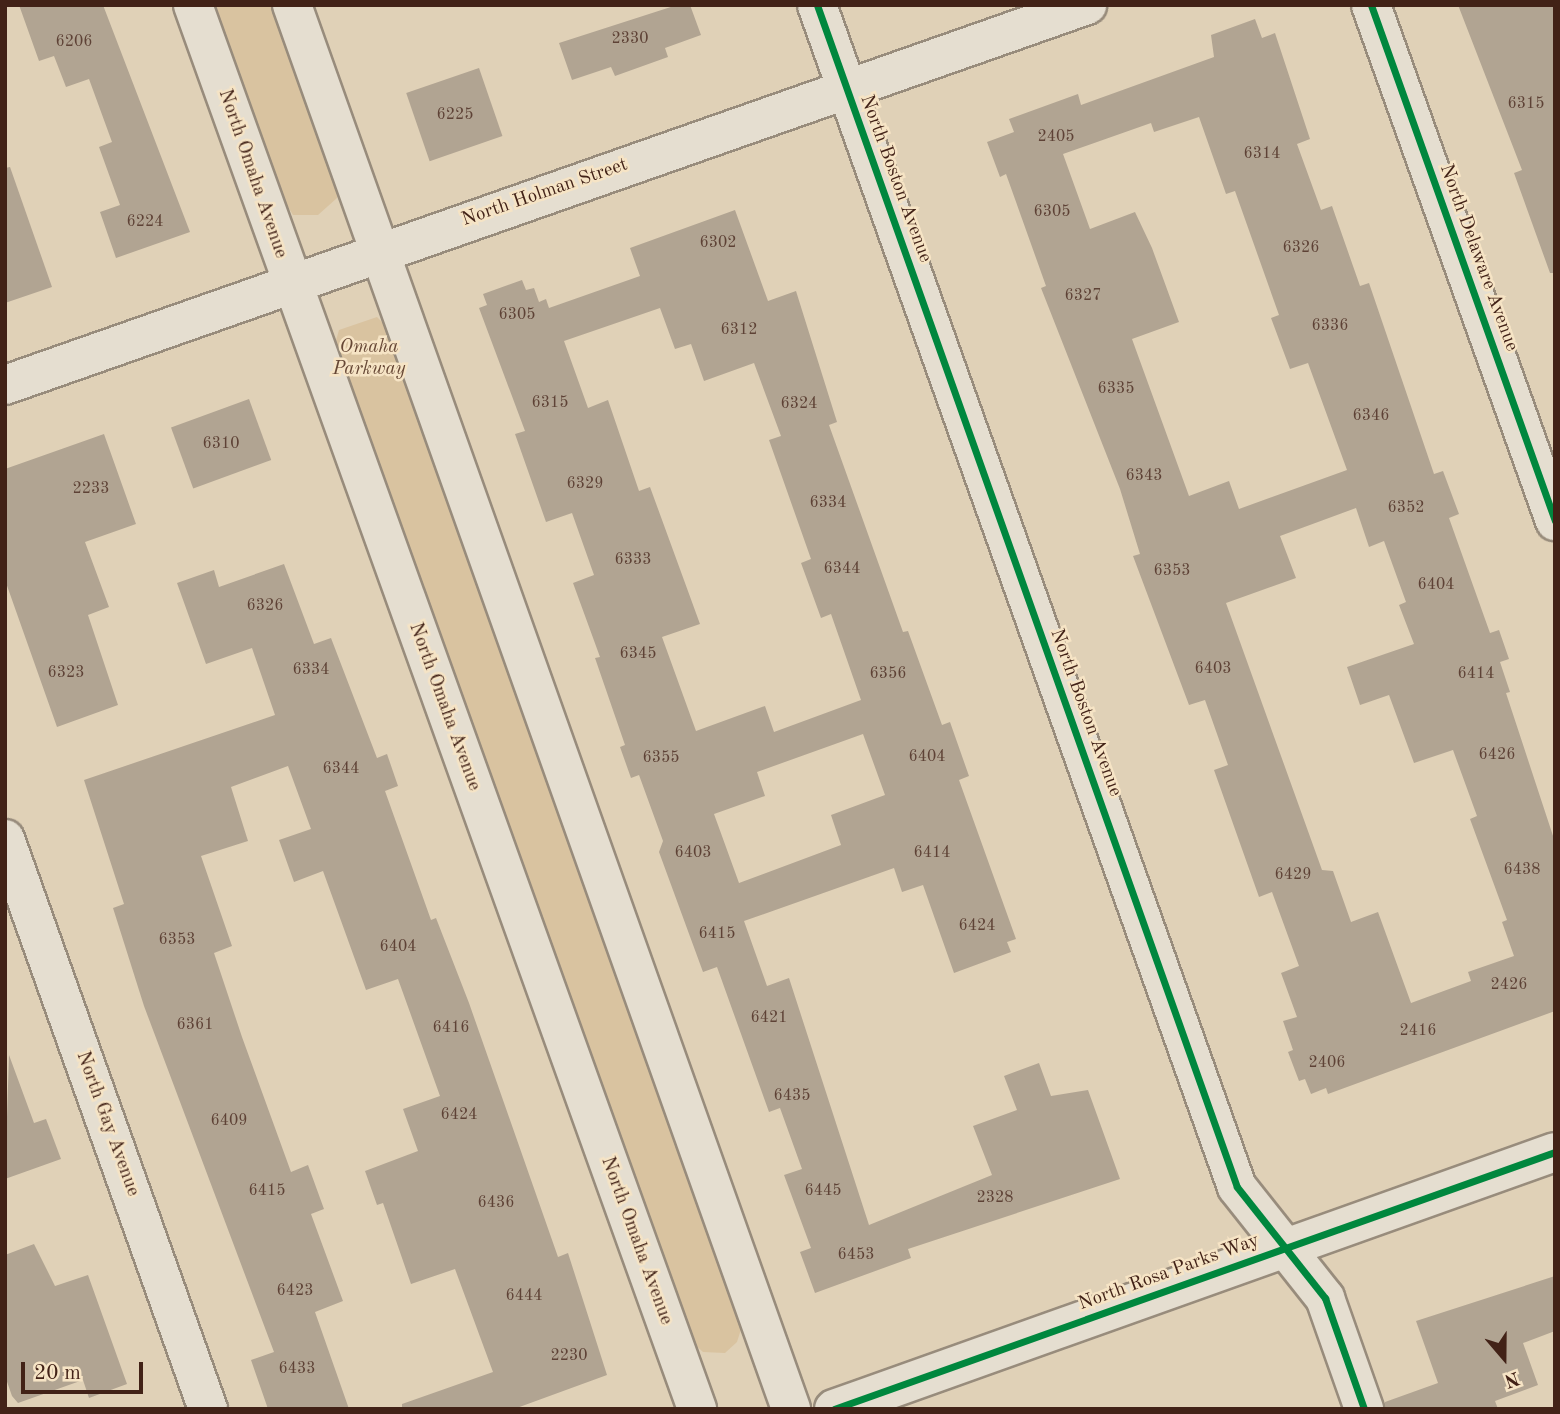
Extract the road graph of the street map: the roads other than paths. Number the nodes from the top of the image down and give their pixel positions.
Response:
1 (193, 5) edge
2 (292, 5) edge
3 (817, 5) edge
4 (1087, 5) edge
5 (1371, 5) edge
6 (846, 88) junction
7 (380, 251) junction
8 (290, 282) junction
9 (5, 385) edge
10 (1555, 521) edge
11 (5, 839) edge
12 (1555, 1152) edge
13 (1283, 1249) junction
14 (843, 1407) edge
15 (208, 1409) edge
16 (697, 1409) edge
17 (791, 1409) edge
18 (1364, 1409) edge

1 - 8 street, North Omaha Avenue
2 - 7 street
3 - 6 street, North Boston Avenue
4 - 6 street, North Holman Street
5 - 10 street, North Delaware Avenue
6 - 7 street, North Holman Street
6 - 13 street, North Boston Avenue
7 - 8 street, North Holman Street
7 - 17 street
8 - 9 street, North Holman Street
8 - 16 street, North Omaha Avenue
11 - 15 street, North Gay Avenue
12 - 13 street, North Rosa Parks Way
13 - 14 street, North Rosa Parks Way
13 - 18 street, North Boston Avenue

